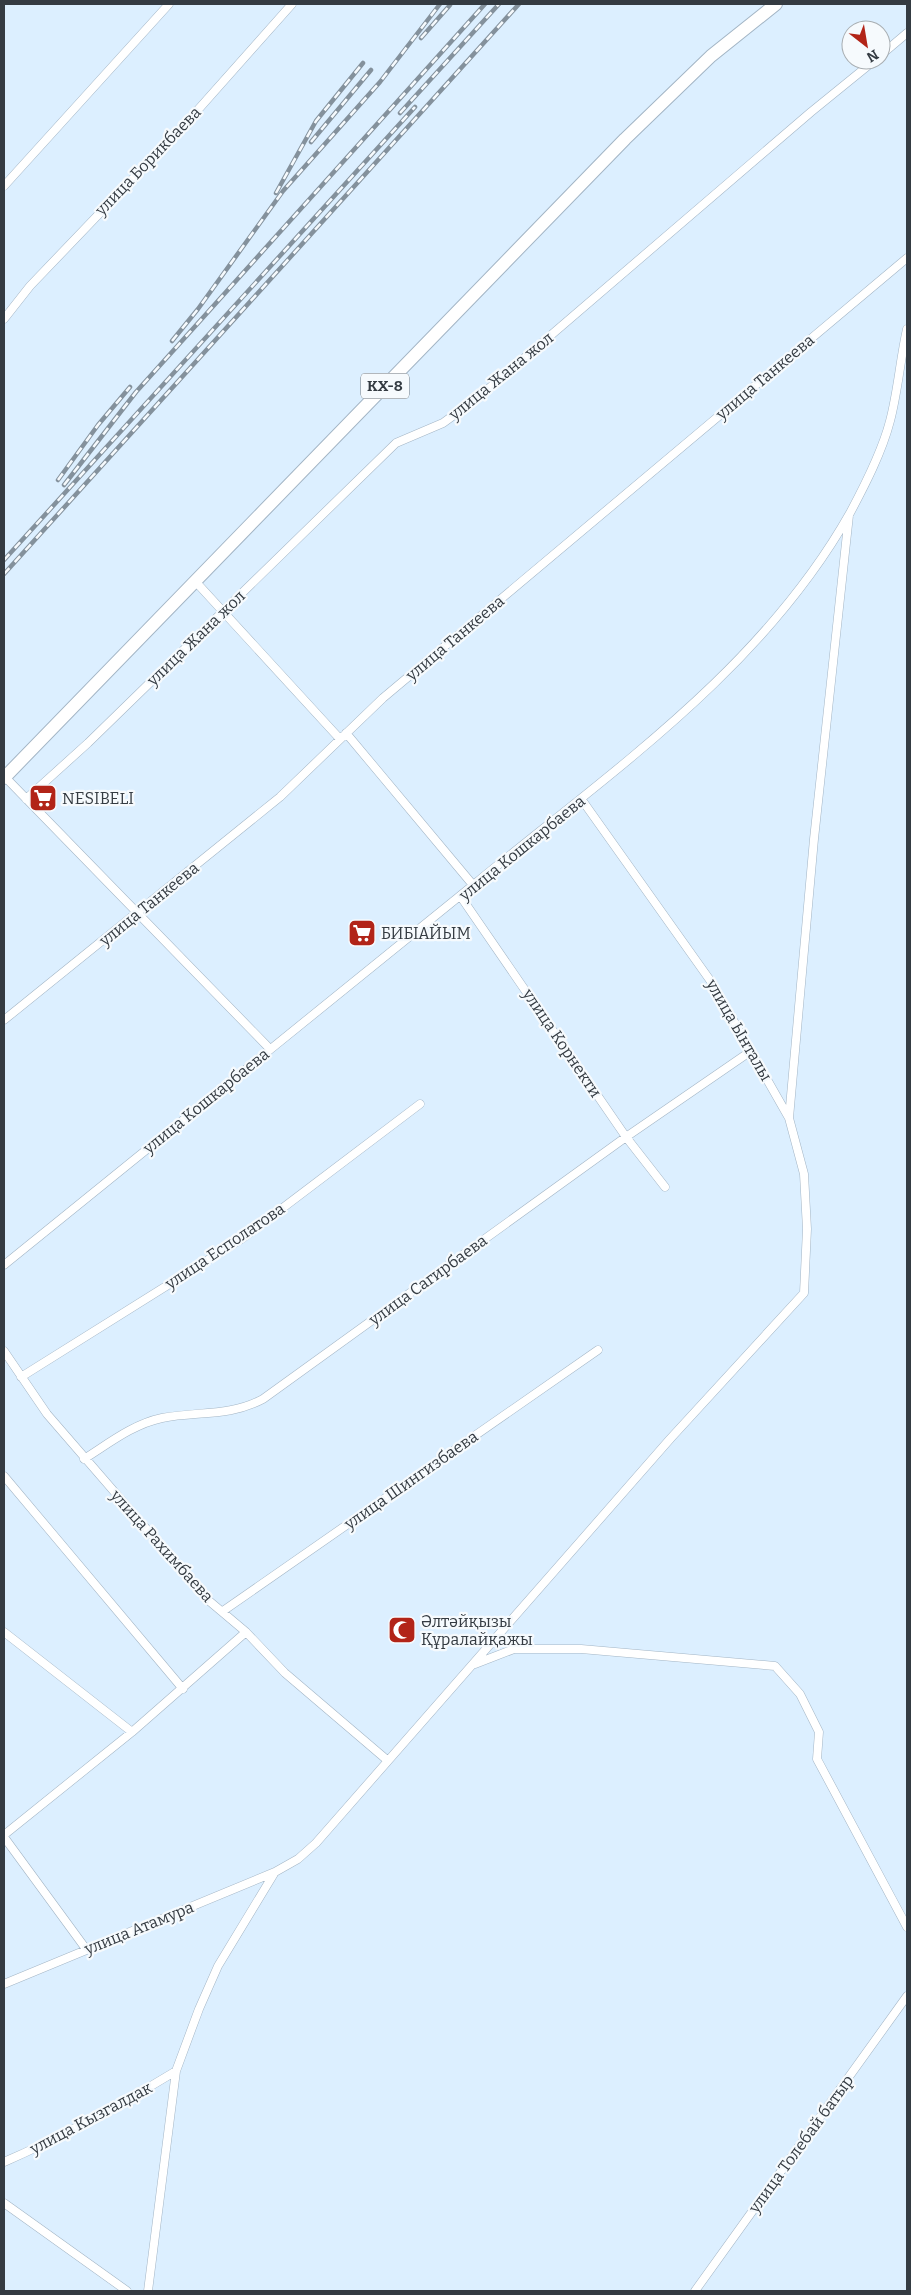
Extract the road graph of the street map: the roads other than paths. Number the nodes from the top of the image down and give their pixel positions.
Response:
1 (169, 4) edge
2 (776, 4) edge
3 (289, 5) edge
4 (907, 33) edge
5 (891, 47) edge
6 (862, 70) edge
7 (4, 186) edge
8 (907, 258) edge
9 (4, 319) edge
10 (907, 329) edge
11 (850, 513) junction
12 (195, 581) junction
13 (222, 612) junction
14 (343, 736) junction
15 (4, 778) edge
16 (26, 799) junction
17 (582, 800) junction
18 (473, 885) junction
19 (461, 897) junction
20 (138, 914) junction
21 (4, 1020) edge
22 (270, 1049) junction
23 (751, 1051) junction
24 (420, 1104) dead end
25 (789, 1118) junction
26 (626, 1137) junction
27 (665, 1187) dead end
28 (4, 1265) edge
29 (804, 1293) joint
30 (598, 1350) dead end
31 (4, 1351) edge
32 (22, 1377) junction
33 (84, 1459) junction
34 (4, 1476) edge
35 (224, 1611) junction
36 (4, 1632) edge
37 (246, 1632) junction
38 (474, 1664) junction
39 (183, 1689) junction
40 (132, 1732) junction
41 (387, 1760) junction
42 (4, 1837) edge
43 (275, 1872) junction
44 (907, 1926) edge
45 (86, 1949) junction
46 (4, 1984) edge
47 (907, 1996) edge
48 (176, 2071) junction
49 (4, 2162) edge
50 (4, 2203) edge
51 (127, 2291) edge
52 (148, 2291) edge
53 (695, 2291) edge

1 - 7 street
2 - 12 main road, КХ-8
3 - 9 street, улица Борикбаева
4 - 5 street
6 - 13 street, улица Жана жол
8 - 14 street, улица Танкеева
10 - 11 street, улица Кошкарбаева
11 - 17 street, улица Кошкарбаева
11 - 25 street
12 - 13 street
12 - 15 main road, КХ-8
13 - 14 street
13 - 16 street, улица Жана жол
14 - 18 street
14 - 20 street, улица Танкеева
15 - 16 street
16 - 20 street
17 - 18 street, улица Кошкарбаева
17 - 23 street, улица Ынталы
18 - 19 street, улица Кошкарбаева
19 - 22 street, улица Кошкарбаева
19 - 26 street, улица Корнекти
20 - 21 street, улица Танкеева
20 - 22 street
22 - 28 street, улица Кошкарбаева
23 - 25 street, улица Ынталы
23 - 26 street, улица Сагирбаева
24 - 32 street, улица Есполатова
25 - 29 street, улица Ынталы
26 - 27 street, улица Корнекти
26 - 33 street, улица Сагирбаева
29 - 38 street, улица Атамура
30 - 35 street, улица Шингизбаева
31 - 32 street, улица Рахимбаева
32 - 33 street, улица Рахимбаева
33 - 35 street, улица Рахимбаева
34 - 39 street
35 - 37 street, улица Рахимбаева
36 - 40 street
37 - 39 street
37 - 41 street, улица Рахимбаева
38 - 41 street, улица Атамура
38 - 44 street
39 - 40 street
40 - 42 street
41 - 43 street, улица Атамура
42 - 45 street
43 - 45 street, улица Атамура
43 - 48 street
45 - 46 street, улица Атамура
47 - 53 street, улица Толебай батыр
48 - 49 street, улица Кызгалдак
48 - 52 street
50 - 51 street

